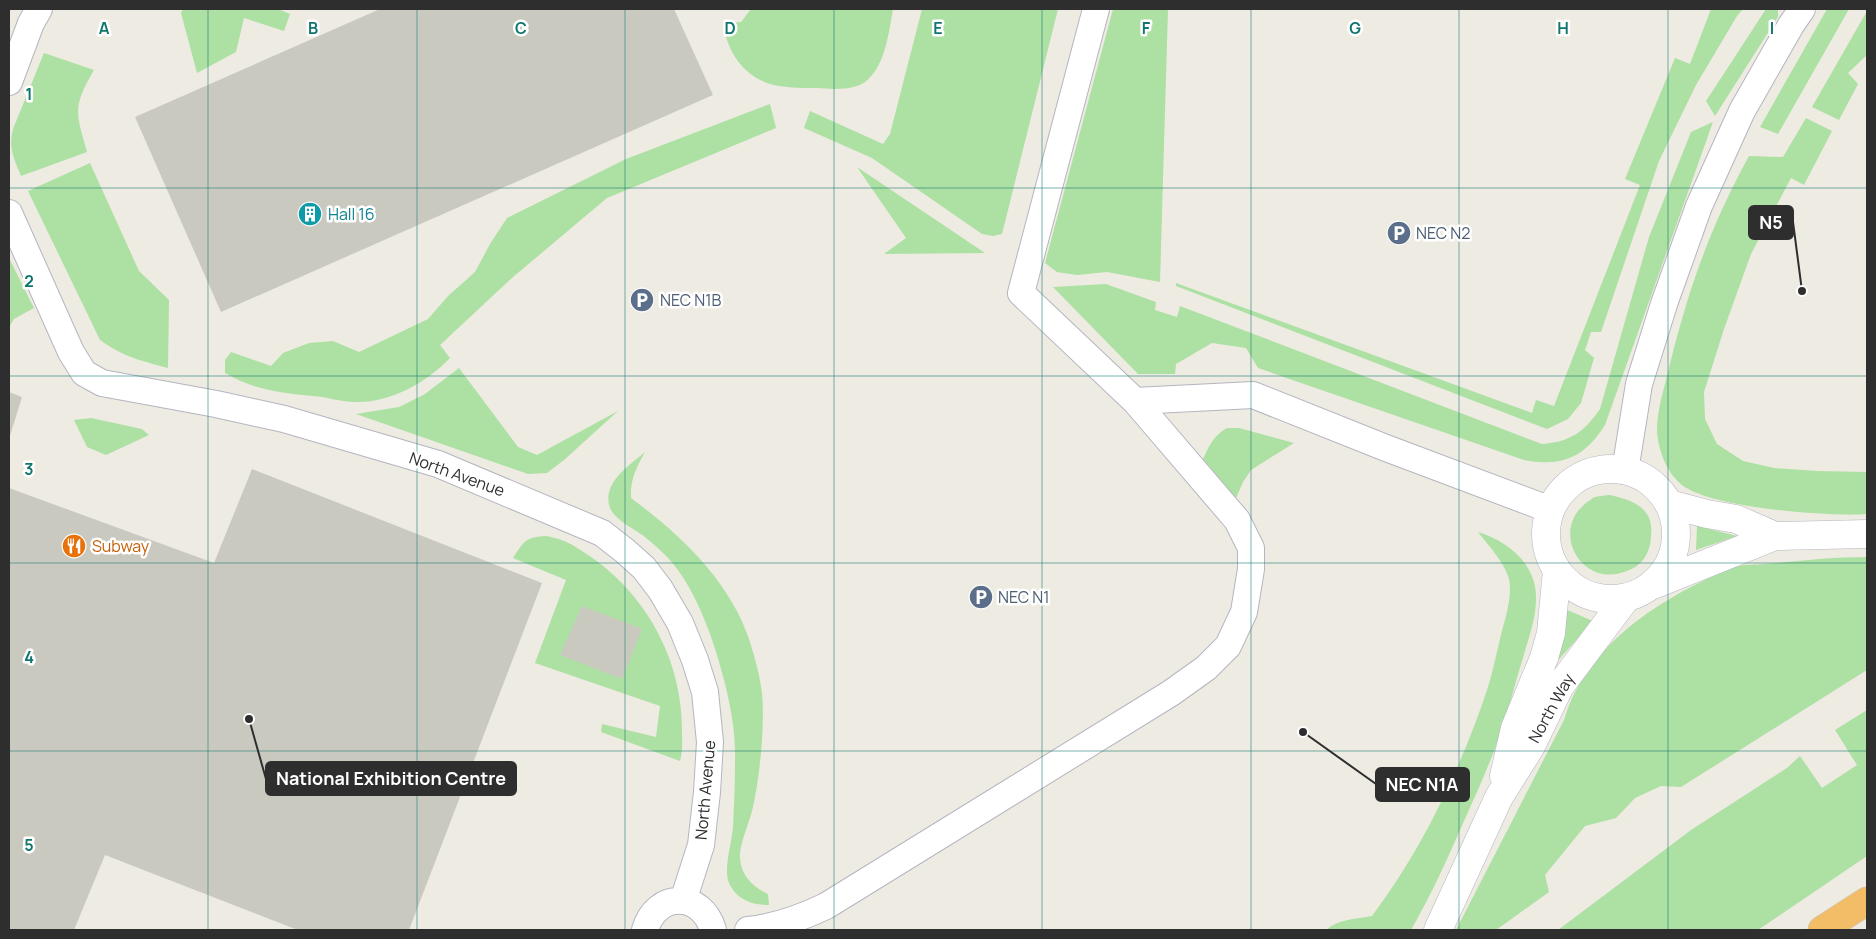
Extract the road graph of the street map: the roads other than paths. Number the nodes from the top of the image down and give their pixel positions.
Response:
1 (39, 9) edge
2 (1096, 9) edge
3 (1802, 9) edge
4 (9, 82) edge
5 (9, 213) edge
6 (1135, 401) junction
7 (1625, 471) junction
8 (1669, 504) junction
9 (1551, 510) junction
10 (1867, 534) edge
11 (1775, 536) junction
12 (1557, 570) junction
13 (1653, 585) junction
14 (1626, 598) junction
15 (1499, 797) junction
16 (683, 901) junction
17 (1867, 901) edge
18 (645, 930) edge
19 (713, 930) edge
20 (748, 930) edge
21 (1438, 930) edge
22 (1822, 930) edge

1 - 4 street
2 - 6 street
3 - 7 street
5 - 16 street, North Avenue
6 - 9 street
6 - 20 street
7 - 8 street
7 - 9 street
8 - 11 street
8 - 13 street
9 - 12 street
10 - 11 street
11 - 13 street
12 - 14 street
12 - 15 street, North Way
13 - 14 street
14 - 15 street, North Way
15 - 21 street, North Way
16 - 18 street
16 - 19 street
17 - 22 highway

